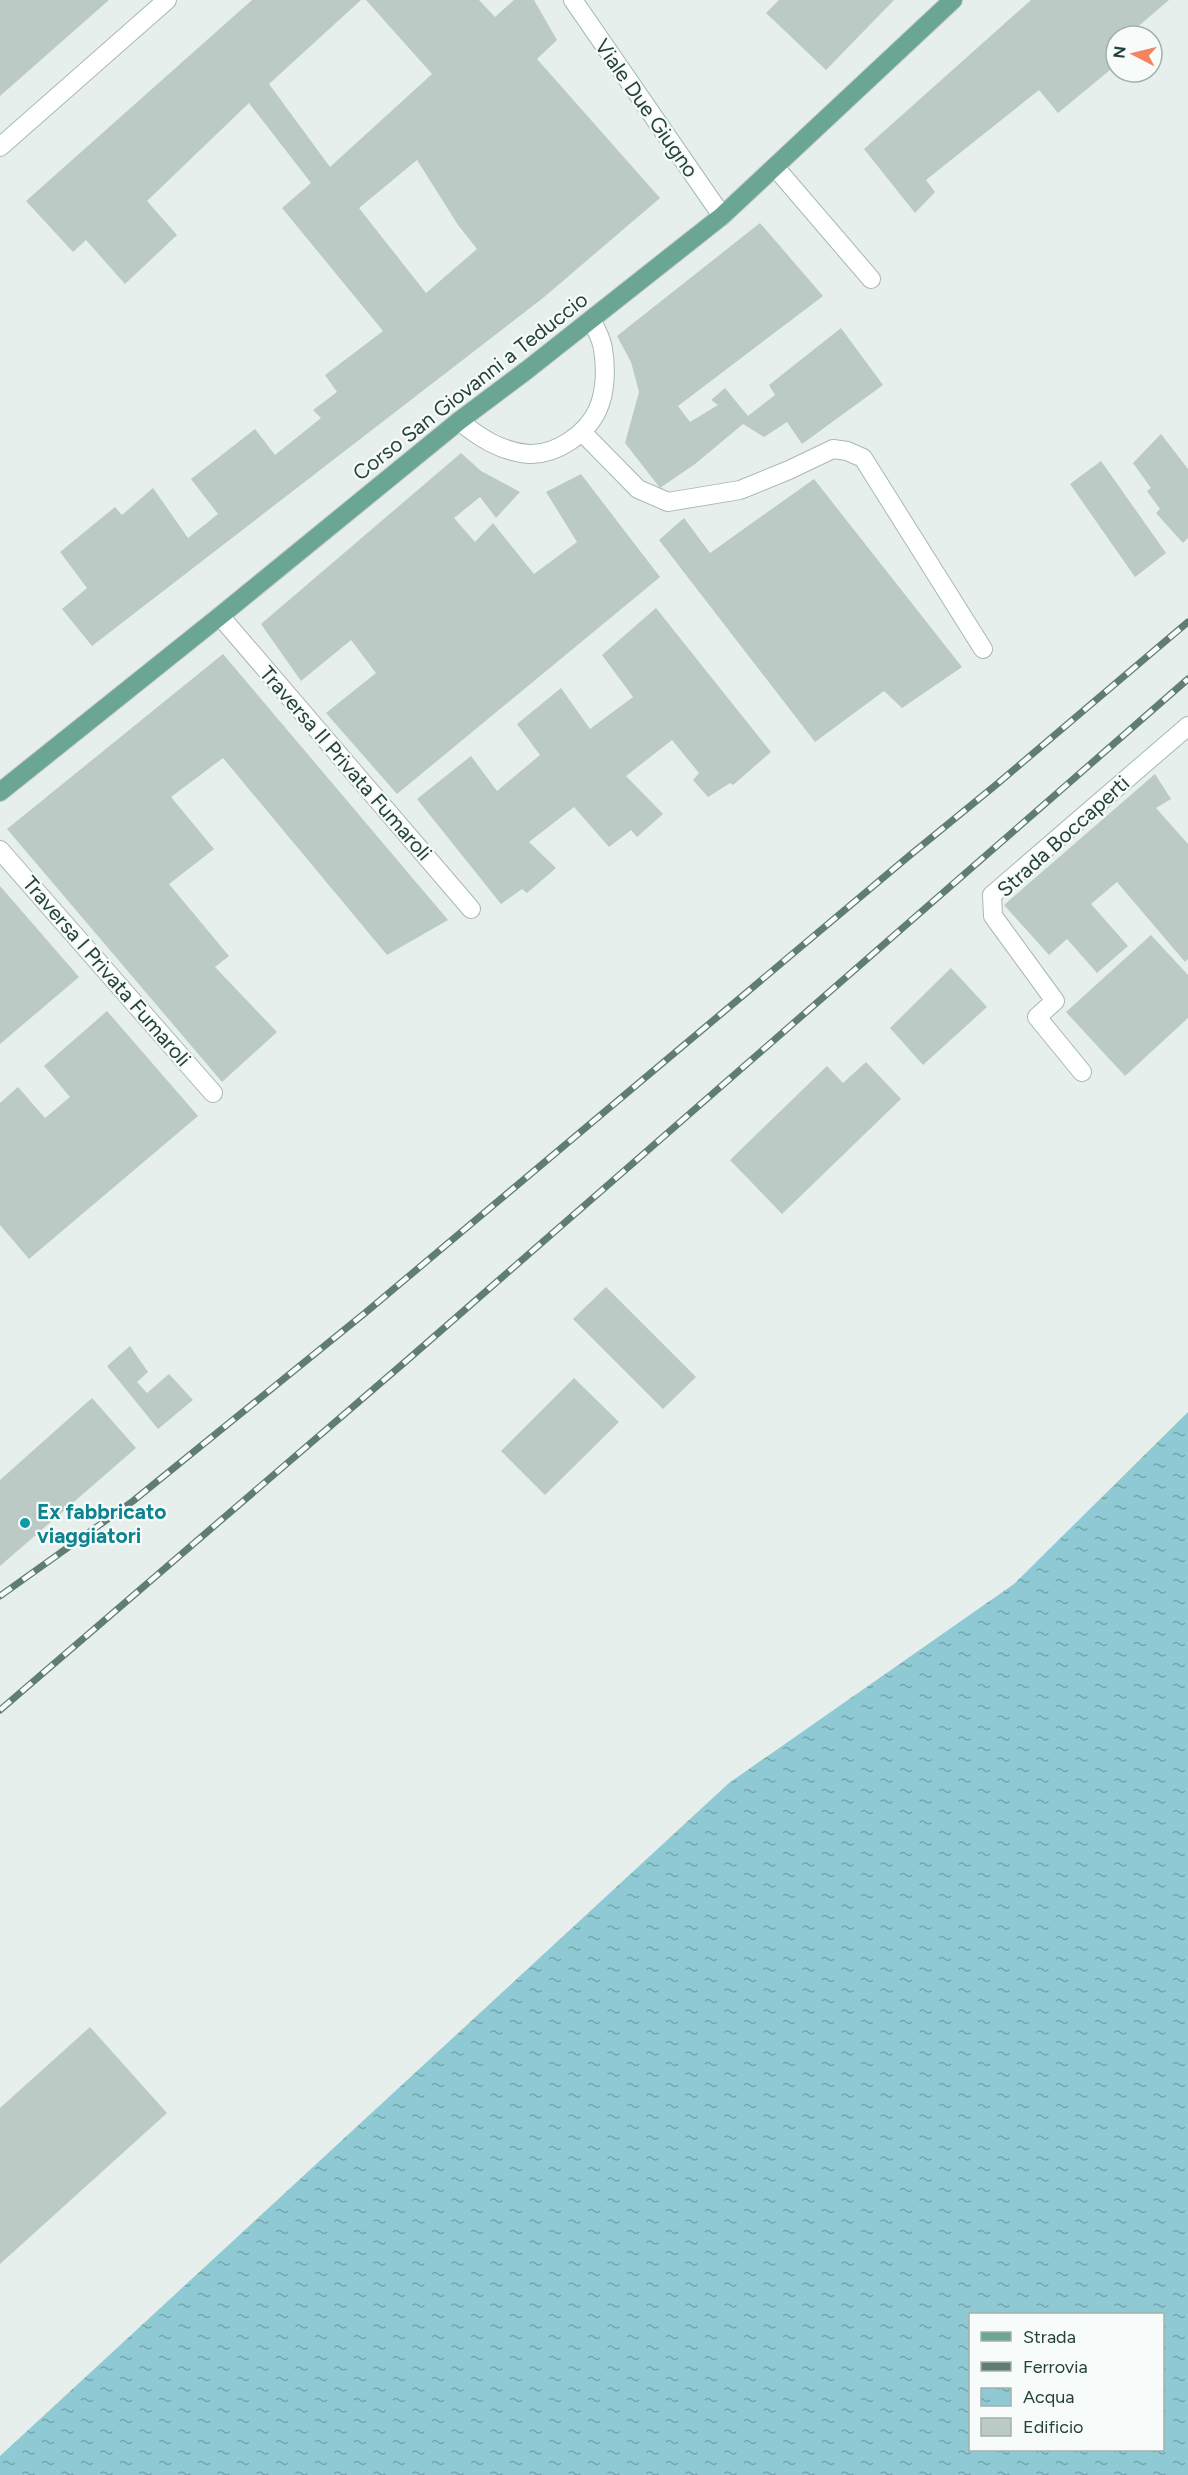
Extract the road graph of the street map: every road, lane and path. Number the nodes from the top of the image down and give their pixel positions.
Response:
1 (167, 0) edge
2 (573, 0) edge
3 (953, 0) edge
4 (0, 147) edge
5 (775, 167) junction
6 (722, 216) junction
7 (871, 279) dead end
8 (592, 319) junction
9 (459, 421) junction
10 (582, 432) junction
11 (220, 616) junction
12 (983, 649) dead end
13 (1188, 726) edge
14 (0, 792) edge
15 (0, 850) edge
16 (471, 909) dead end
17 (1082, 1072) dead end
18 (213, 1093) dead end

1 - 4 street
2 - 6 street, Viale Due Giugno
3 - 5 main road, Corso San Giovanni a Teduccio
5 - 6 main road, Corso San Giovanni a Teduccio
5 - 7 street
6 - 8 main road, Corso San Giovanni a Teduccio
8 - 9 main road, Corso San Giovanni a Teduccio
8 - 10 street
9 - 10 street
9 - 11 main road, Corso San Giovanni a Teduccio
10 - 12 street
11 - 14 main road, Corso San Giovanni a Teduccio
11 - 16 street, Traversa II Privata Fumaroli
13 - 17 street, Strada Boccaperti
15 - 18 street, Traversa I Privata Fumaroli

